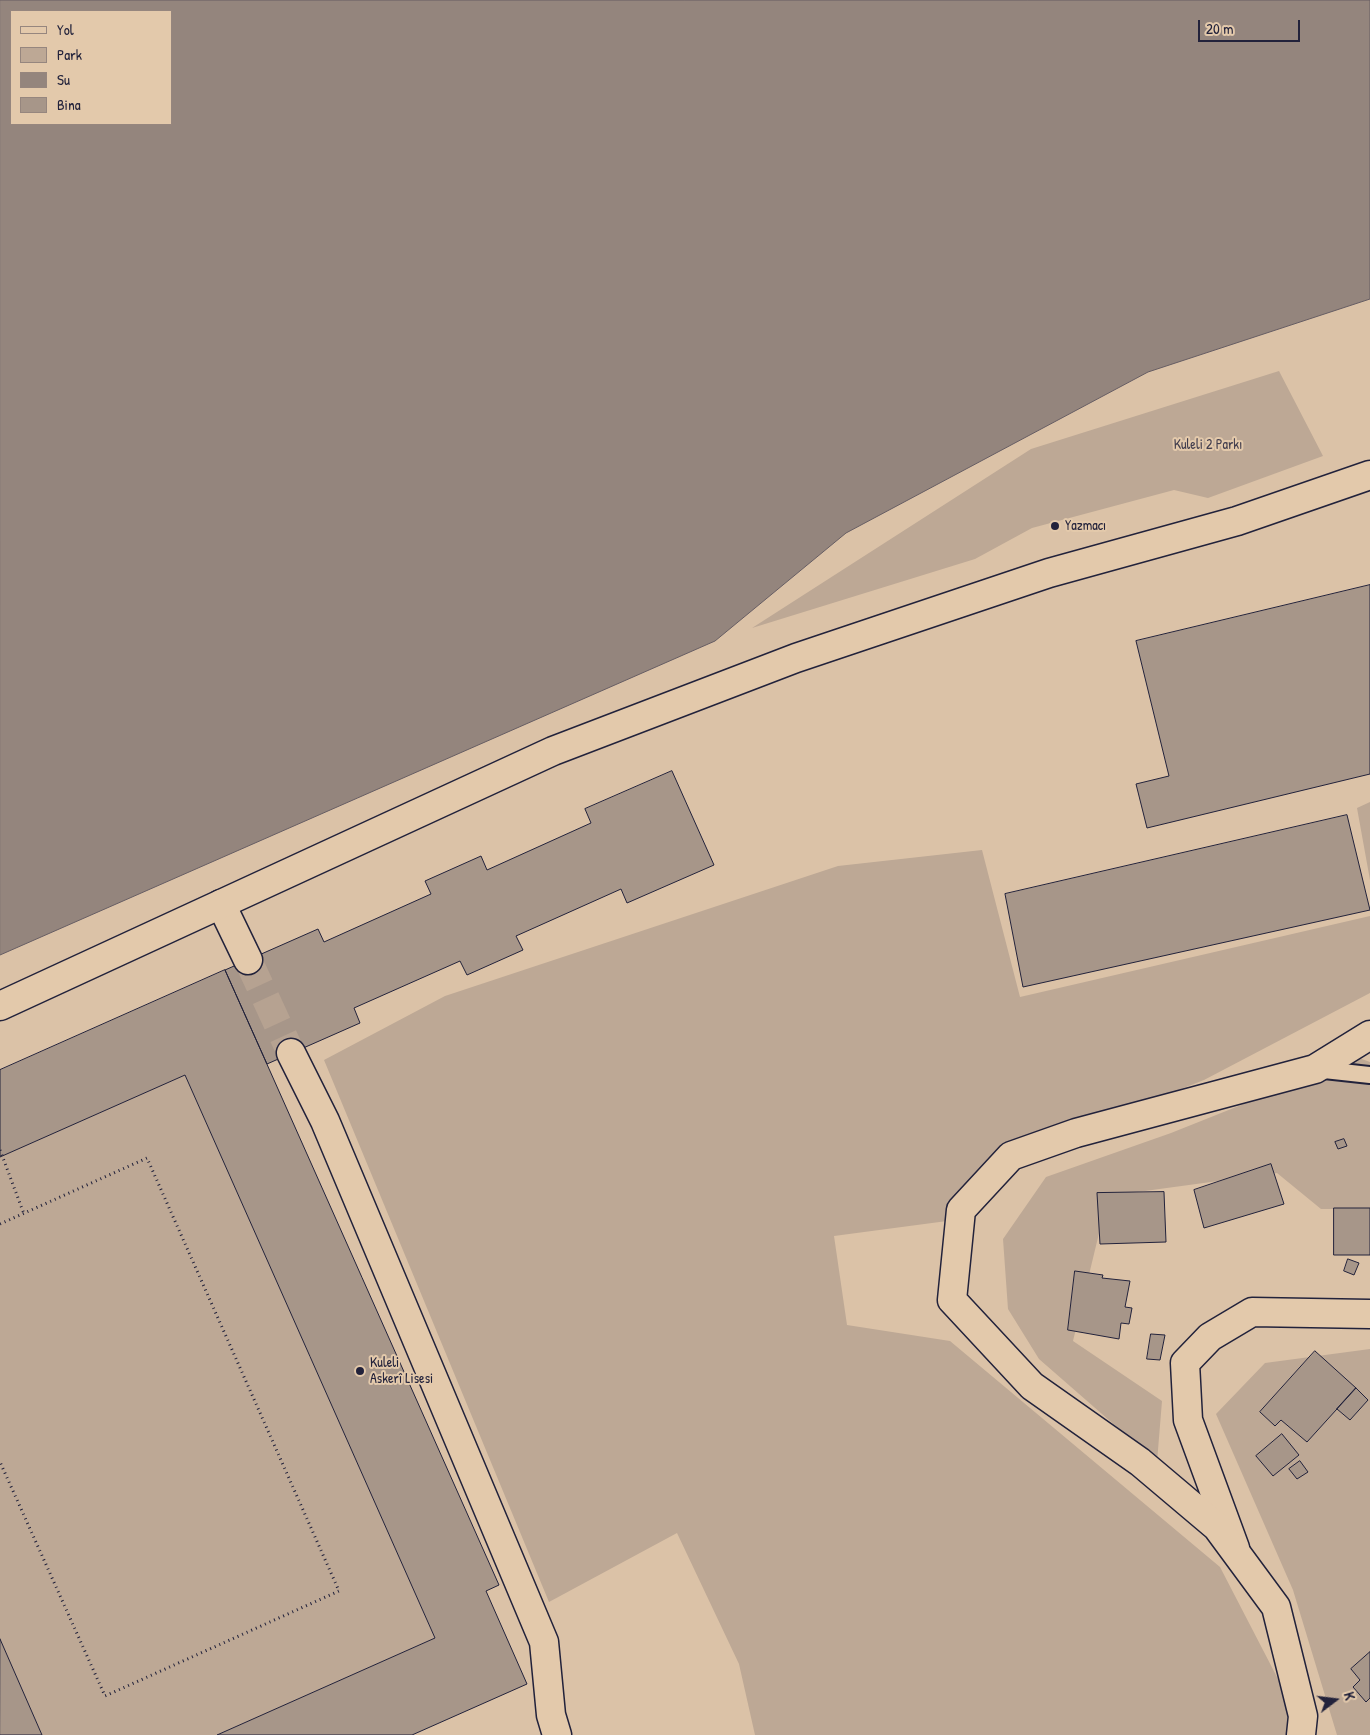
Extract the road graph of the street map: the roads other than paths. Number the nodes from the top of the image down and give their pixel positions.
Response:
1 (1370, 475) edge
2 (221, 904) junction
3 (248, 960) tunnel mouth
4 (0, 1006) edge
5 (1370, 1035) edge
6 (291, 1053) tunnel mouth
7 (1315, 1069) junction
8 (1370, 1075) edge
9 (1370, 1314) edge
10 (1237, 1554) junction
11 (557, 1735) edge
12 (1301, 1735) edge

1 - 2 street
2 - 3 street
2 - 4 street
5 - 7 street
6 - 11 street
7 - 8 lane
7 - 10 street
9 - 10 street
10 - 12 street

